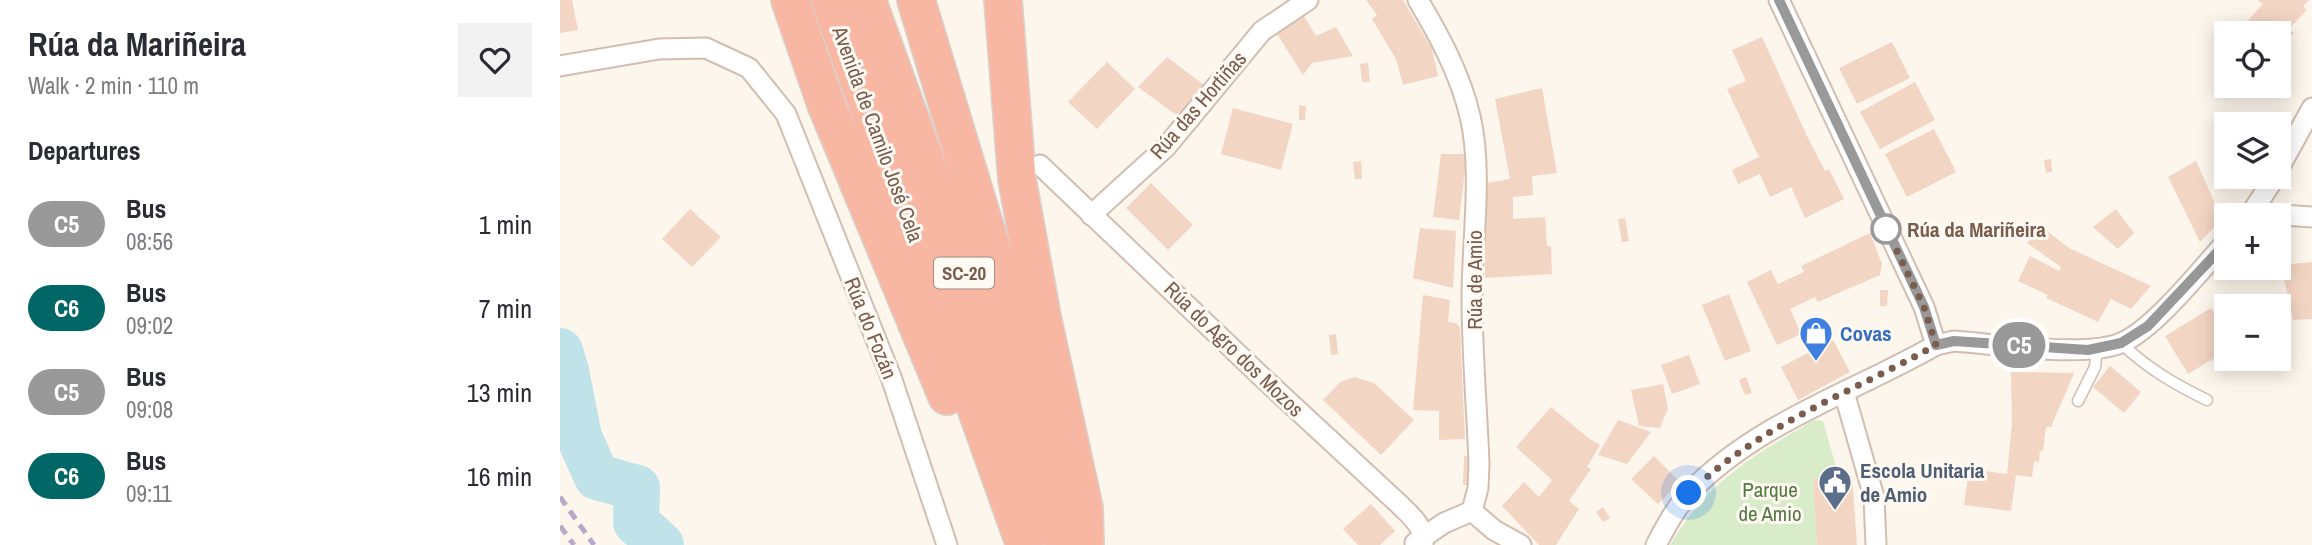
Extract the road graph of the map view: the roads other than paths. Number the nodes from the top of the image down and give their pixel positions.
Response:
1 (776, 0) edge
2 (790, 0) edge
3 (830, 0) edge
4 (867, 0) edge
5 (916, 0) edge
6 (1003, 0) edge
7 (1308, 0) edge
8 (1418, 0) edge
9 (1779, 0) edge
10 (560, 66) edge
11 (826, 104) junction
12 (2312, 108) edge
13 (2291, 146) edge
14 (1040, 165) dead end
15 (1091, 215) junction
16 (2291, 216) edge
17 (2312, 217) edge
18 (2214, 255) edge
19 (2121, 343) junction
20 (1936, 345) junction
21 (2097, 348) junction
22 (1844, 392) junction
23 (2207, 400) dead end
24 (2078, 401) dead end
25 (988, 443) junction
26 (1472, 511) junction
27 (1420, 542) edge
28 (1078, 544) edge
29 (947, 545) edge
30 (1025, 545) edge
31 (1521, 545) edge
32 (1656, 545) edge
33 (1876, 545) edge

1 - 11 highway
2 - 11 highway
3 - 25 highway, Avenida de Camilo José Cela / SC-20
4 - 28 highway, Avenida de Camilo José Cela / SC-20
5 - 28 highway
6 - 28 highway
7 - 15 street, Rúa das Hortiñas
8 - 26 street, Rúa de Amio
9 - 20 street
10 - 29 street, Rúa do Fozán
11 - 25 highway
12 - 13 street
14 - 15 street, Rúa do Agro dos Mozos
15 - 27 street, Rúa do Agro dos Mozos
16 - 17 street
18 - 19 street
19 - 21 street
19 - 23 lane
20 - 21 street
20 - 22 street
21 - 24 lane
22 - 32 street
22 - 33 street
25 - 30 highway, Avenida de Camilo José Cela / SC-20
26 - 27 street
26 - 31 street

